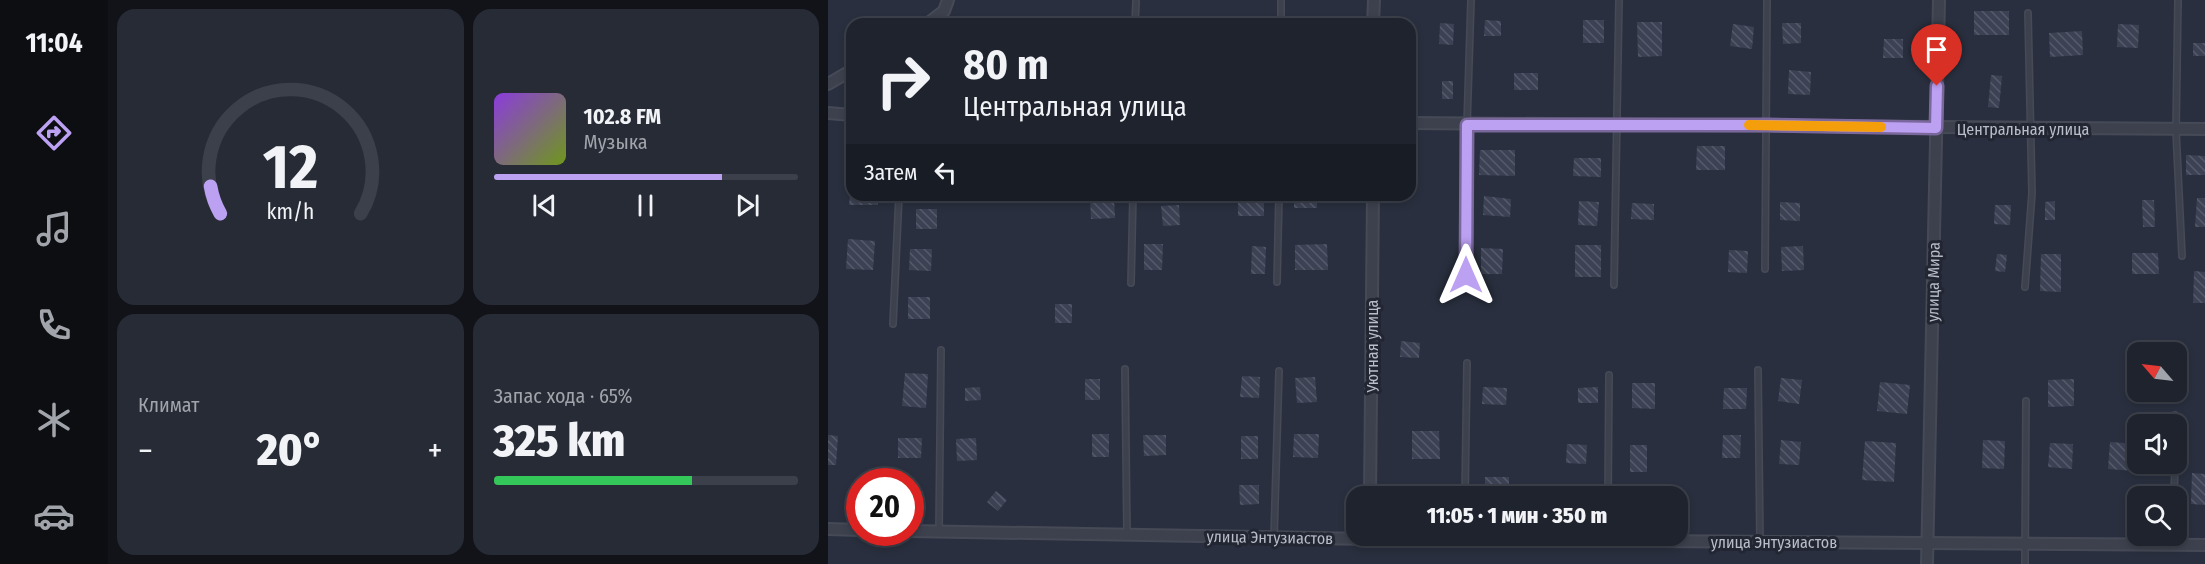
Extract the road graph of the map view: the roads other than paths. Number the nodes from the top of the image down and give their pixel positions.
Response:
1 (948, 0) edge
2 (1281, 0) edge
3 (1374, 0) edge
4 (1471, 0) edge
5 (1619, 0) edge
6 (1767, 0) edge
7 (1939, 0) edge
8 (2178, 0) edge
9 (1136, 2) dead end
10 (2028, 13) dead end
11 (935, 18) edge
12 (1136, 18) edge
13 (1281, 18) edge
14 (1373, 18) edge
15 (846, 74) edge
16 (828, 84) edge
17 (828, 113) edge
18 (846, 115) edge
19 (1416, 123) edge
20 (1616, 124) junction
21 (1467, 125) junction
22 (1766, 125) junction
23 (1936, 128) junction
24 (2030, 129) junction
25 (2205, 129) edge
26 (2176, 130) junction
27 (899, 201) edge
28 (1132, 201) edge
29 (1279, 201) edge
30 (1373, 201) edge
31 (2182, 256) dead end
32 (1765, 269) dead end
33 (1466, 275) dead end
34 (1277, 282) dead end
35 (1131, 283) dead end
36 (1614, 285) dead end
37 (2025, 287) dead end
38 (893, 324) dead end
39 (941, 350) dead end
40 (1467, 363) dead end
41 (1125, 369) dead end
42 (1758, 370) dead end
43 (1279, 371) dead end
44 (1609, 375) dead end
45 (2026, 401) dead end
46 (1370, 486) edge
47 (1465, 486) edge
48 (1608, 486) edge
49 (828, 529) edge
50 (846, 530) edge
51 (924, 531) edge
52 (939, 532) junction
53 (1127, 534) junction
54 (1274, 537) junction
55 (1346, 537) edge
56 (1688, 540) edge
57 (2127, 541) edge
58 (1760, 542) junction
59 (1927, 542) junction
60 (2187, 542) edge
61 (2025, 543) junction
62 (2205, 545) edge
63 (1927, 564) edge
64 (2025, 564) edge

1 - 11 street
2 - 13 lane
3 - 14 street
4 - 21 lane
5 - 20 lane
6 - 22 lane
7 - 23 street, улица Мира
8 - 26 lane
9 - 12 lane
10 - 24 lane
15 - 16 street
17 - 18 street
19 - 21 street, Центральная улица
20 - 21 street, Центральная улица
20 - 22 street, Центральная улица
20 - 36 lane
21 - 33 lane
22 - 23 street, Центральная улица
22 - 32 lane
23 - 24 street, Центральная улица
23 - 59 street, улица Мира
24 - 26 street, Центральная улица
24 - 37 lane
25 - 26 street, Центральная улица
26 - 31 lane
27 - 38 lane
28 - 35 lane
29 - 34 lane
30 - 46 street, Уютная улица
39 - 52 lane
40 - 47 lane
41 - 53 lane
42 - 58 lane
43 - 54 lane
44 - 48 lane
45 - 61 lane
49 - 50 street
51 - 52 street, улица Энтузиастов
52 - 53 street, улица Энтузиастов
53 - 54 street, улица Энтузиастов
54 - 55 street, улица Энтузиастов
56 - 58 street, улица Энтузиастов
57 - 61 street, улица Энтузиастов
58 - 59 street, улица Энтузиастов
59 - 61 street, улица Энтузиастов
59 - 63 street, улица Мира
60 - 62 street, улица Энтузиастов
61 - 64 lane

